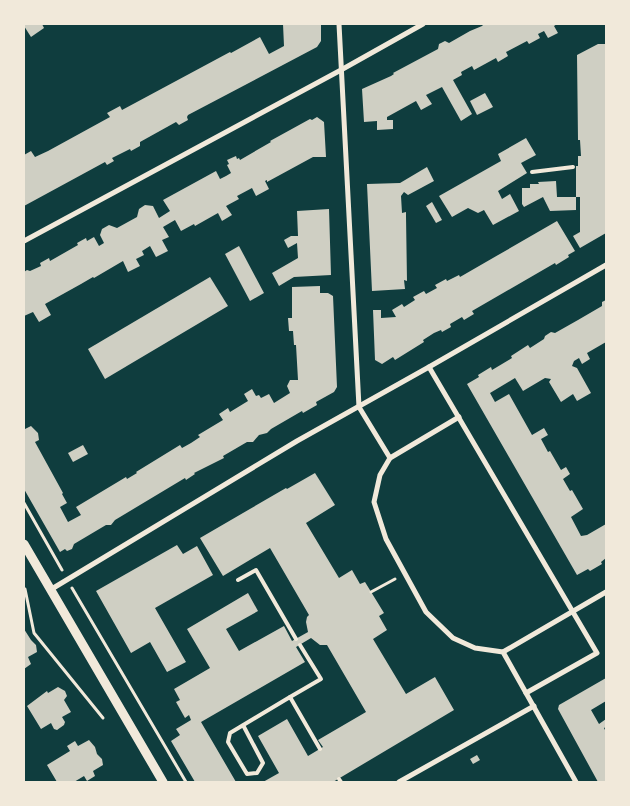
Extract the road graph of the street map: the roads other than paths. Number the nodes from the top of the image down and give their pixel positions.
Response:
1 (339, 24) edge
2 (422, 24) edge
3 (341, 70) junction
4 (573, 167) dead end
5 (532, 172) dead end
6 (24, 241) edge
7 (606, 265) edge
8 (430, 367) junction
9 (359, 407) junction
10 (459, 417) junction
11 (390, 458) junction
12 (24, 544) edge
13 (238, 580) dead end
14 (50, 590) junction
15 (606, 592) edge
16 (573, 612) junction
17 (296, 638) dead end
18 (300, 645) dead end
19 (503, 652) junction
20 (526, 693) junction
21 (290, 697) junction
22 (534, 706) junction
23 (243, 725) junction
24 (320, 749) dead end
25 (402, 781) edge
26 (164, 782) edge
27 (576, 782) edge

1 - 3 street
2 - 3 street
3 - 6 street
3 - 9 street
4 - 5 lane
7 - 8 street
8 - 9 street
8 - 10 street
9 - 11 street
9 - 14 street
10 - 11 street
10 - 16 street
11 - 19 street
12 - 14 street
13 - 17 lane
14 - 26 street
15 - 16 street
16 - 19 street
16 - 20 street
18 - 21 lane
19 - 20 street
20 - 22 street
21 - 23 lane
21 - 24 lane
22 - 25 street
22 - 27 street
23 - 23 lane

